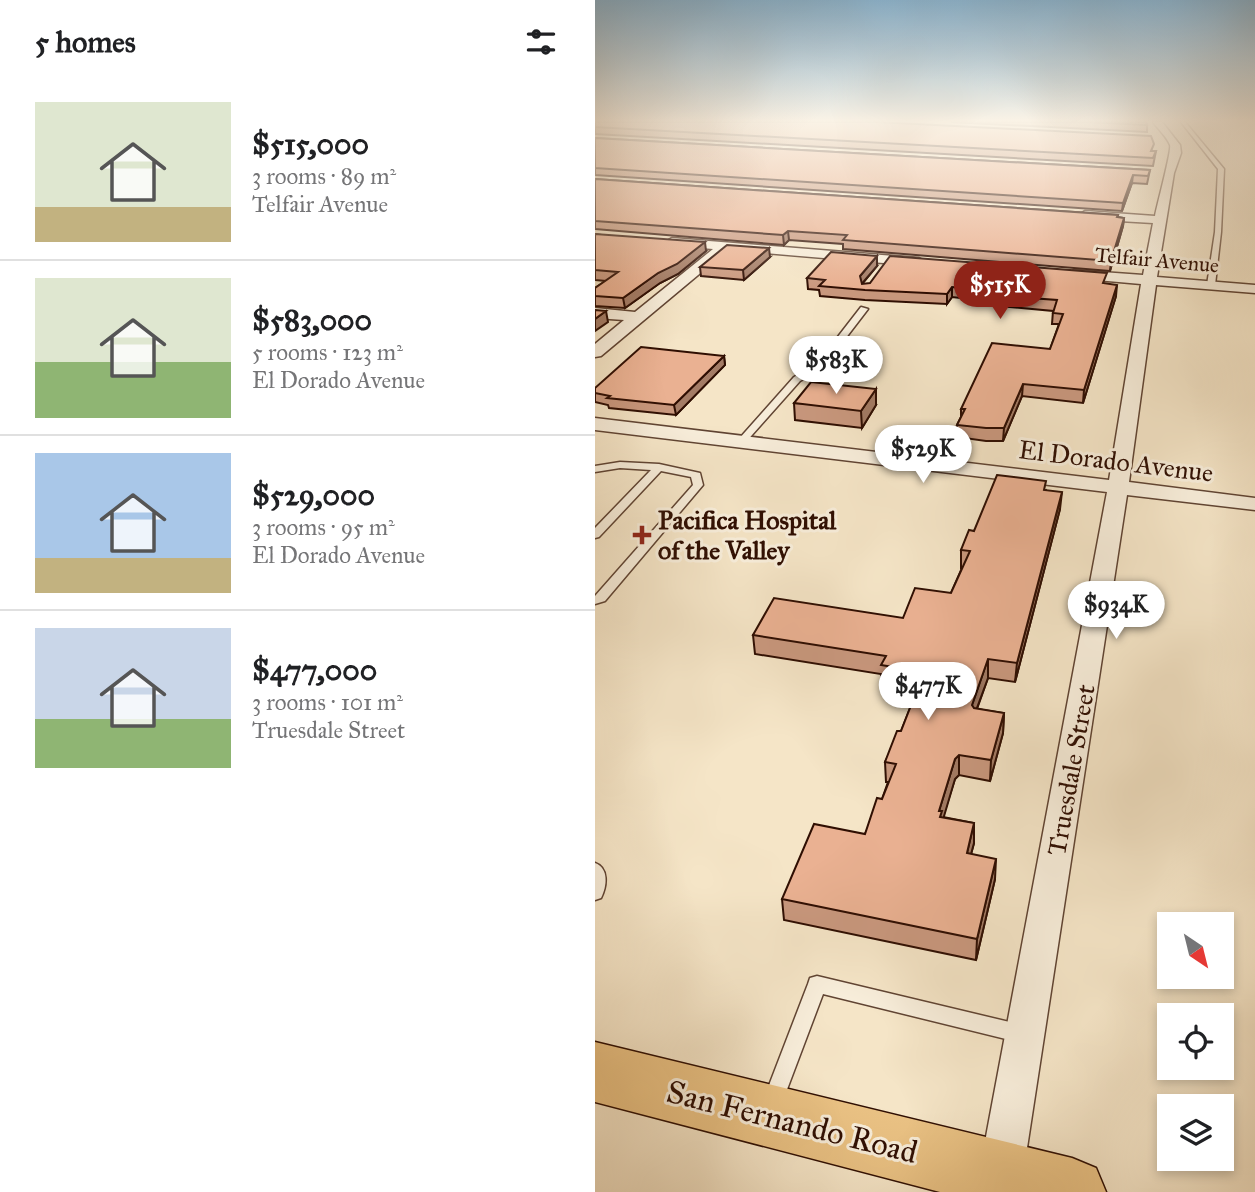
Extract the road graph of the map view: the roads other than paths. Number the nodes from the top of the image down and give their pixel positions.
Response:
1 (1163, 178) edge
2 (1221, 178) edge
3 (1078, 214) edge
4 (1161, 220) junction
5 (660, 241) edge
6 (725, 246) junction
7 (930, 263) edge
8 (1053, 273) edge
9 (1149, 281) junction
10 (1211, 285) junction
11 (1255, 289) edge
12 (864, 309) dead end
13 (595, 313) edge
14 (638, 317) junction
15 (595, 352) edge
16 (595, 425) edge
17 (741, 442) junction
18 (659, 467) junction
19 (595, 470) edge
20 (1118, 488) junction
21 (1255, 504) edge
22 (595, 535) edge
23 (595, 600) edge
24 (595, 870) edge
25 (595, 893) edge
26 (1025, 1035) junction
27 (595, 1072) edge
28 (767, 1116) junction
29 (1001, 1175) junction
30 (1072, 1192) edge

1 - 4 street, Truesdale Street
2 - 10 lane
3 - 4 street
4 - 9 street, Truesdale Street
5 - 6 street
6 - 7 street
6 - 14 street
8 - 9 street, Telfair Avenue
9 - 10 street, Telfair Avenue
9 - 20 street, Truesdale Street
10 - 11 street, Telfair Avenue
12 - 17 lane
13 - 14 street
14 - 15 street
16 - 17 street, El Dorado Avenue
17 - 20 street, El Dorado Avenue
18 - 19 lane
18 - 22 lane
18 - 23 lane
20 - 21 street, El Dorado Avenue
20 - 26 street, Truesdale Street
24 - 25 lane
26 - 28 lane
26 - 29 street, Truesdale Street
27 - 28 main road, San Fernando Road
28 - 29 main road, San Fernando Road
29 - 30 main road, San Fernando Road

